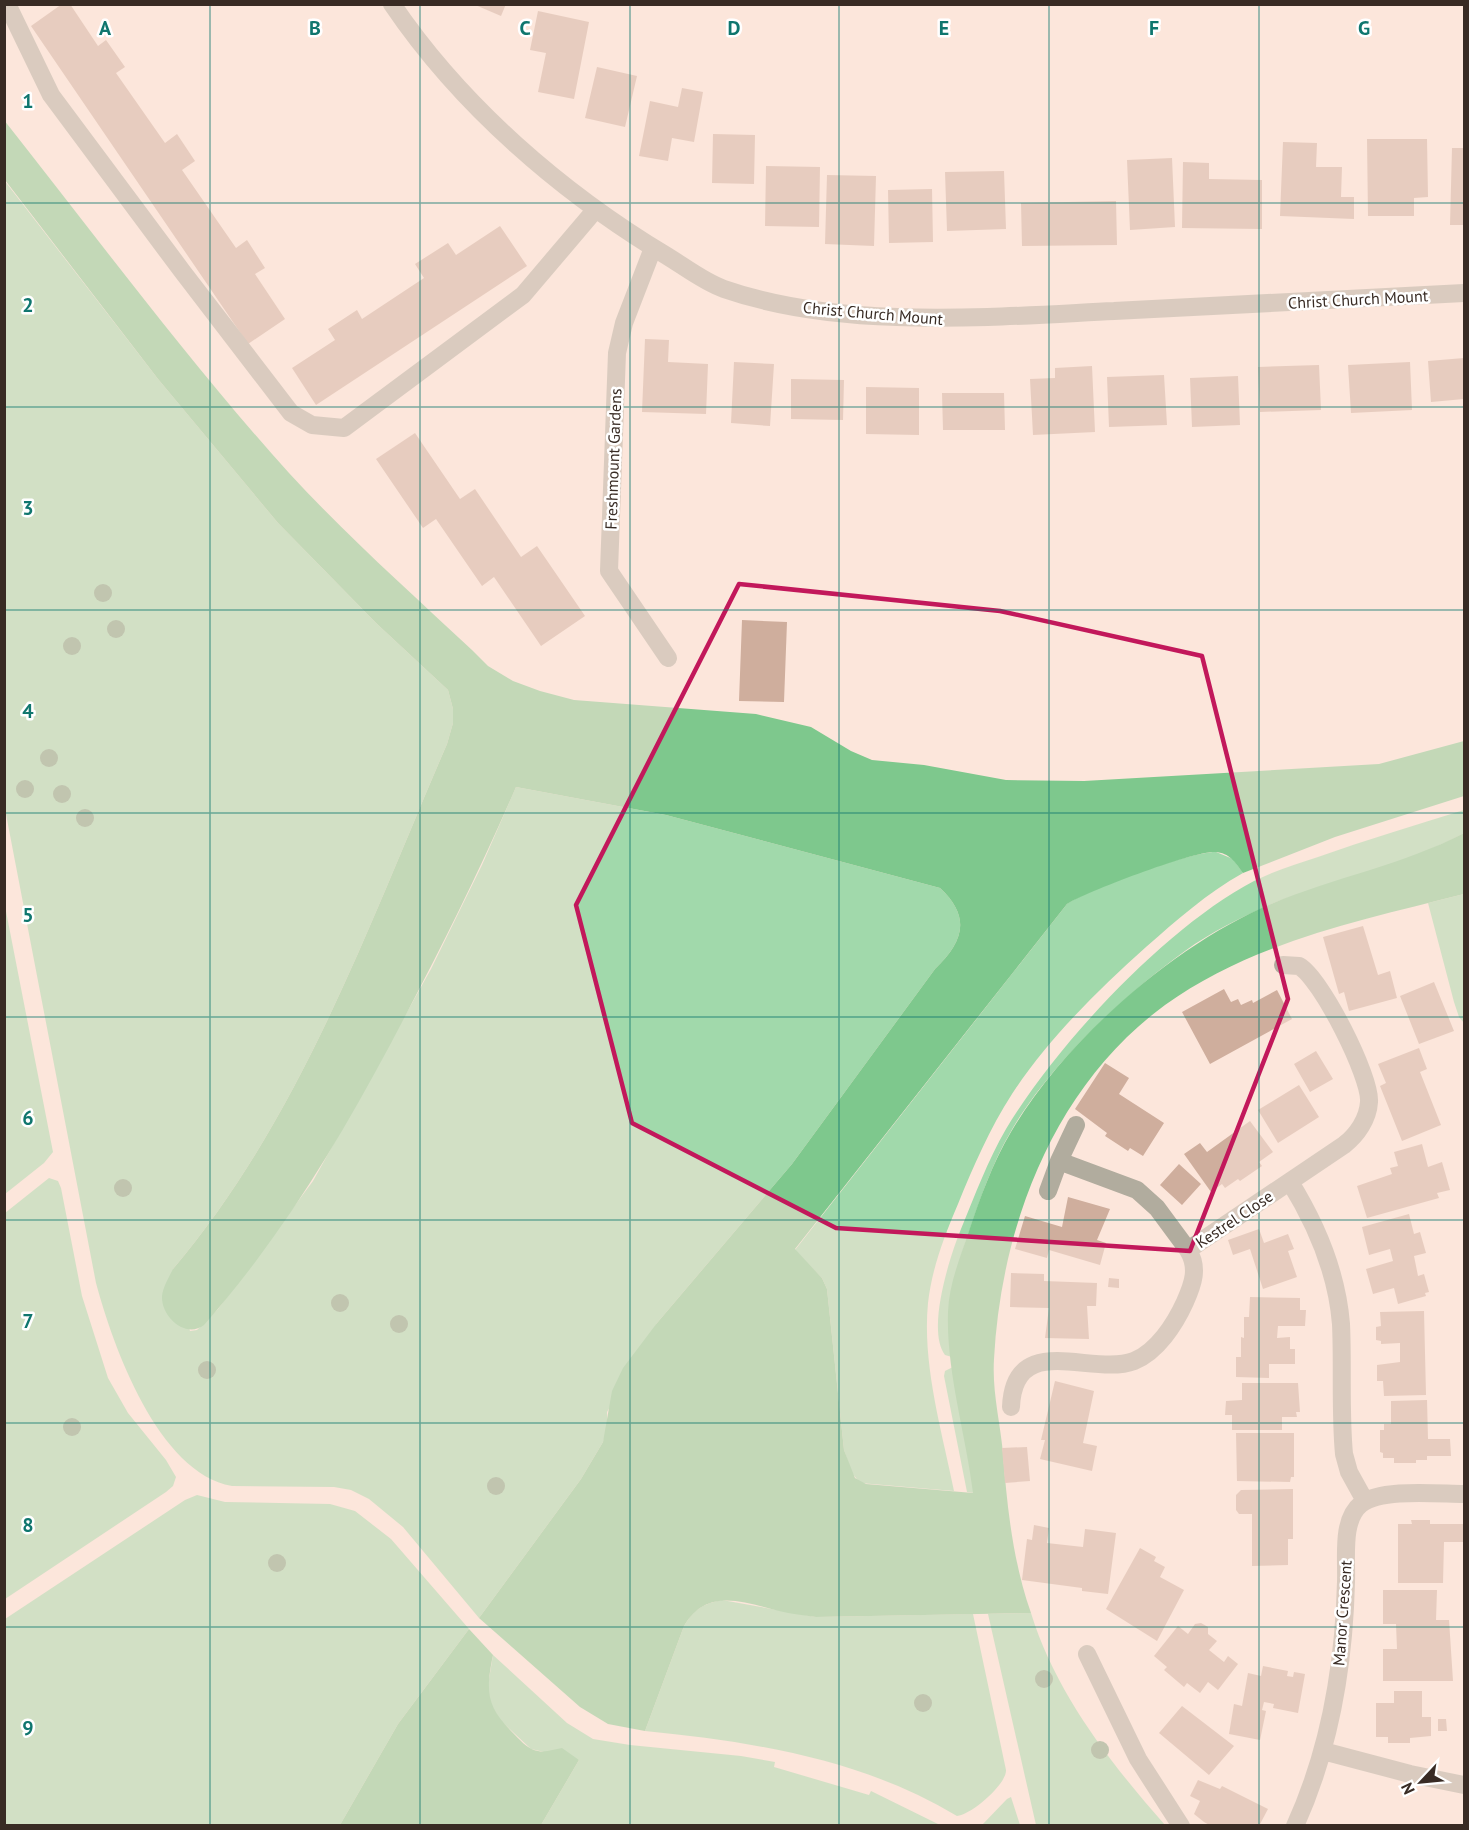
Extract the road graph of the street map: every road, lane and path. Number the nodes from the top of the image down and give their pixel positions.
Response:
1 (7, 4) edge
2 (392, 4) edge
3 (596, 209) junction
4 (653, 248) junction
5 (1464, 293) edge
6 (668, 658) dead end
7 (1283, 965) dead end
8 (1077, 1125) dead end
9 (1059, 1161) junction
10 (1290, 1182) junction
11 (1048, 1191) dead end
12 (1188, 1250) junction
13 (1011, 1407) dead end
14 (1464, 1494) edge
15 (1365, 1501) junction
16 (1086, 1654) dead end
17 (1323, 1751) junction
18 (1464, 1785) edge
19 (1181, 1826) edge
20 (1295, 1826) edge

1 - 3 street
2 - 3 street, Christ Church Mount
3 - 4 street, Christ Church Mount
4 - 5 street, Christ Church Mount
4 - 6 street, Freshmount Gardens
7 - 10 street
8 - 9 street
9 - 11 street
9 - 12 street, Kestrel Close
10 - 12 street, Kestrel Close
10 - 15 street, Kestrel Close
12 - 13 street
14 - 15 street
15 - 17 street, Manor Crescent
16 - 19 street
17 - 18 street
17 - 20 street, Manor Crescent

